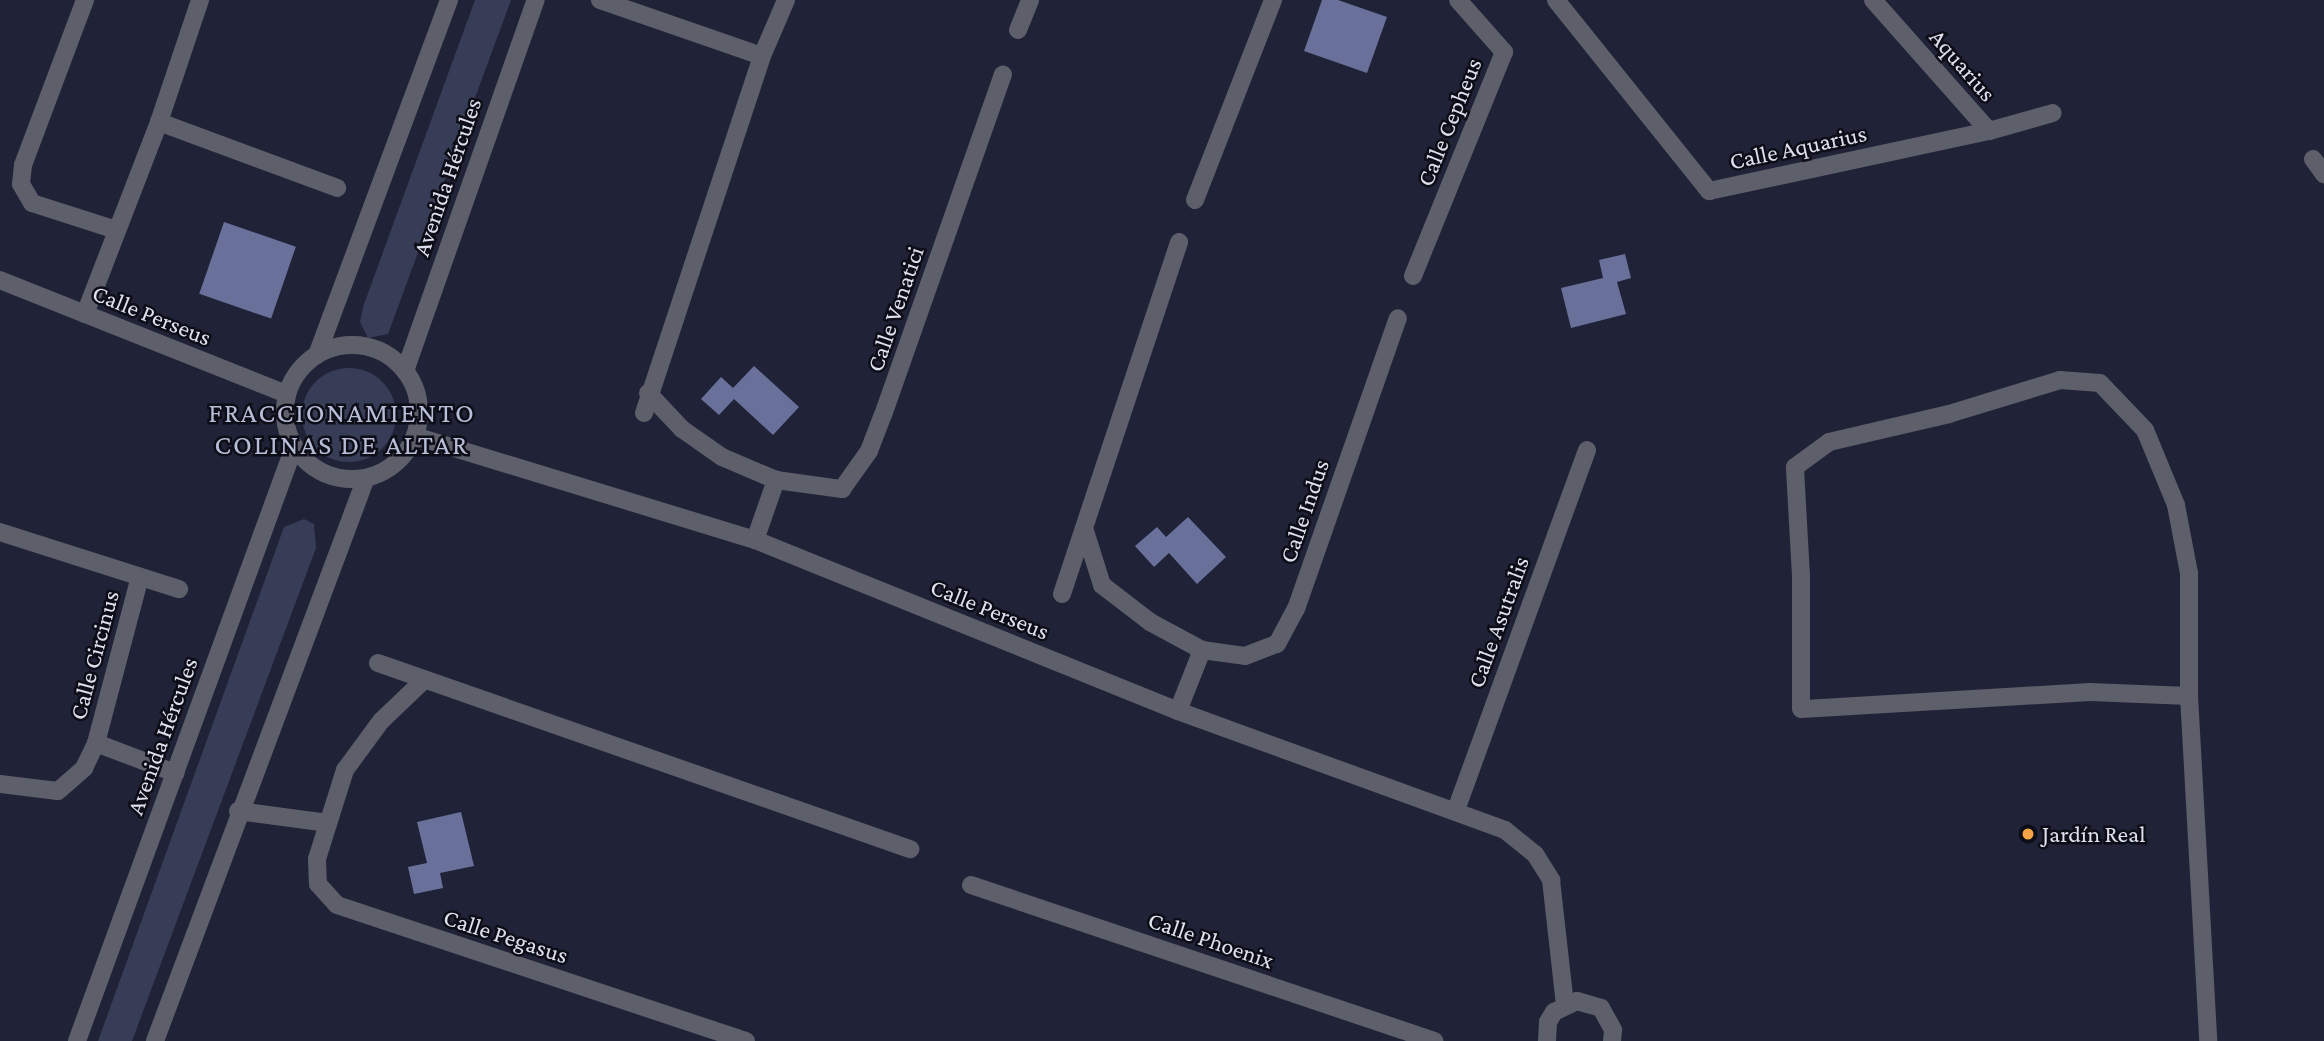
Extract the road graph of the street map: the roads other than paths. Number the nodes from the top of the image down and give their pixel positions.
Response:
1 (85, 0) edge
2 (200, 0) edge
3 (449, 0) edge
4 (536, 0) edge
5 (600, 0) edge
6 (786, 0) edge
7 (1030, 0) edge
8 (1273, 0) edge
9 (1458, 0) edge
10 (1556, 0) edge
11 (1873, 0) edge
12 (1018, 30) dead end
13 (762, 56) junction
14 (1003, 75) dead end
15 (2053, 113) dead end
16 (159, 122) junction
17 (1989, 131) junction
18 (2313, 159) dead end
19 (2324, 174) edge
20 (337, 188) dead end
21 (1195, 200) dead end
22 (116, 230) junction
23 (1179, 242) dead end
24 (1413, 276) dead end
25 (0, 280) edge
26 (85, 314) junction
27 (1398, 318) dead end
28 (317, 355) junction
29 (405, 371) junction
30 (648, 393) junction
31 (287, 394) junction
32 (644, 413) dead end
33 (415, 436) junction
34 (294, 447) junction
35 (1587, 450) dead end
36 (366, 478) junction
37 (776, 480) junction
38 (1085, 531) junction
39 (0, 532) edge
40 (755, 540) junction
41 (139, 580) junction
42 (179, 589) dead end
43 (1062, 594) dead end
44 (1202, 650) junction
45 (379, 663) dead end
46 (424, 680) junction
47 (2189, 696) junction
48 (1178, 711) junction
49 (96, 743) junction
50 (174, 773) junction
51 (0, 784) edge
52 (1456, 810) junction
53 (238, 811) junction
54 (328, 823) junction
55 (910, 849) dead end
56 (971, 885) dead end
57 (1565, 1004) junction
58 (77, 1041) edge
59 (155, 1041) edge
60 (746, 1041) edge
61 (1434, 1041) edge
62 (1547, 1041) edge
63 (1612, 1041) edge
64 (2208, 1041) edge

1 - 22 street
2 - 16 street
3 - 28 street
4 - 29 street, Avenida Hércules
5 - 13 street
6 - 13 street
7 - 12 street
8 - 21 street
9 - 24 street, Calle Cepheus
10 - 17 street, Calle Aquarius
11 - 17 street, Aquarius
13 - 30 street
14 - 37 street, Calle Venatici
15 - 17 street, Calle Aquarius
16 - 20 street
16 - 22 street
18 - 19 street
22 - 26 street
23 - 38 street
25 - 26 street, Calle Perseus
26 - 31 street, Calle Perseus
27 - 44 street, Calle Indus
28 - 29 street
28 - 31 street
29 - 33 street
30 - 32 street
30 - 37 street, Calle Venatici
31 - 34 street
33 - 36 street
33 - 40 street, Calle Perseus
34 - 36 street
34 - 50 street, Avenida Hércules
35 - 52 street, Calle Asutralis
36 - 53 street
37 - 40 street
38 - 43 street
38 - 44 street, Calle Indus
39 - 41 street, Calle Circinus
40 - 48 street, Calle Perseus
41 - 42 street, Calle Circinus
41 - 49 street, Calle Circinus
44 - 48 street
45 - 46 street
46 - 54 street, Calle Pegasus
46 - 55 street
47 - 47 street
47 - 64 street
48 - 52 street, Calle Perseus
49 - 50 street, Calle Circinus
49 - 51 street, Calle Circinus
50 - 58 street, Avenida Hércules
52 - 57 street, Calle Perseus
53 - 54 street
53 - 59 street
54 - 60 street, Calle Pegasus
56 - 61 street, Calle Phoenix
57 - 62 street
57 - 63 street

